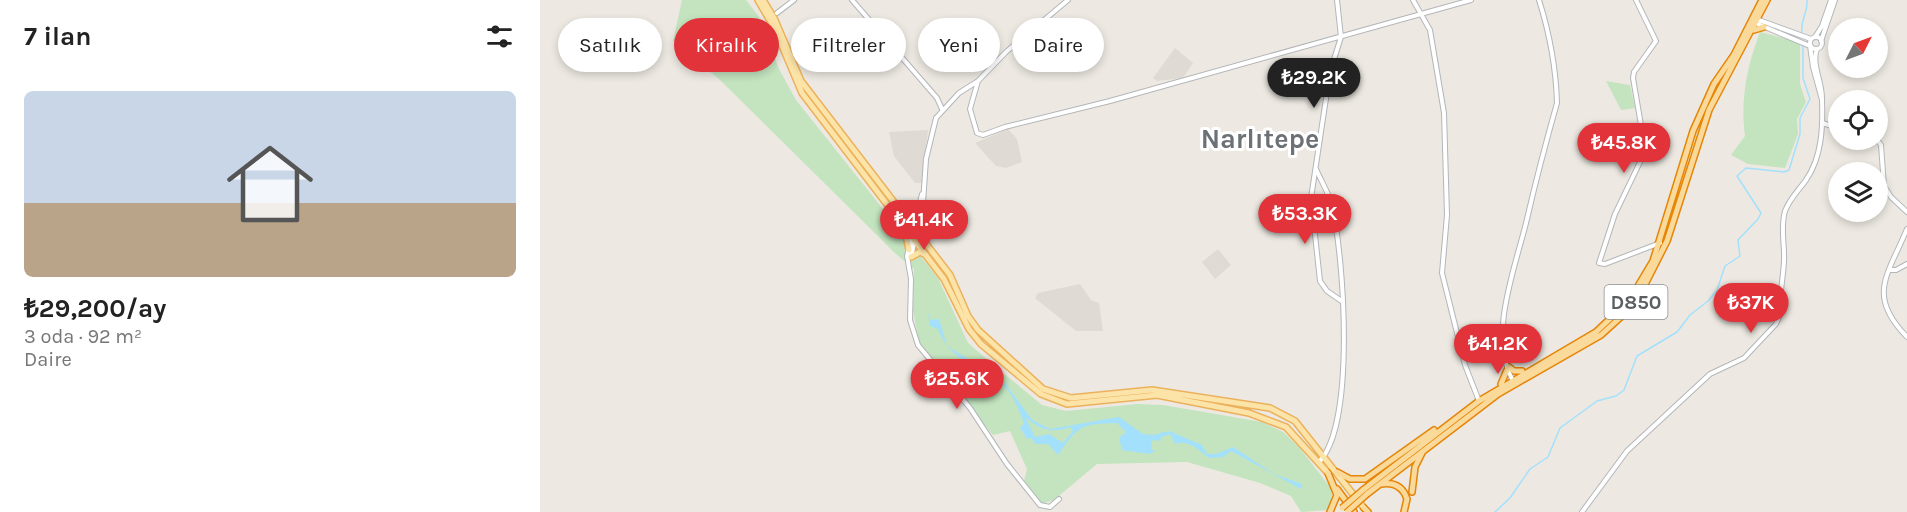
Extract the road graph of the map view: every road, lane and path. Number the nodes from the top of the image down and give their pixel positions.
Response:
1 (758, 0) edge
2 (764, 0) edge
3 (794, 0) edge
4 (852, 0) edge
5 (1068, 0) edge
6 (1337, 0) edge
7 (1413, 0) edge
8 (1471, 0) edge
9 (1539, 0) edge
10 (1636, 0) edge
11 (1762, 0) edge
12 (1767, 0) edge
13 (1833, 0) edge
14 (777, 13) dead end
15 (1422, 15) junction
16 (1756, 21) junction
17 (1765, 26) junction
18 (1341, 37) junction
19 (1813, 38) junction
20 (1821, 41) junction
21 (1810, 46) junction
22 (1817, 49) junction
23 (978, 81) junction
24 (1822, 99) junction
25 (942, 109) junction
26 (1822, 123) junction
27 (1828, 125) edge
28 (1881, 150) edge
29 (1316, 168) junction
30 (1907, 212) edge
31 (919, 213) junction
32 (905, 215) junction
33 (904, 226) junction
34 (916, 229) junction
35 (1907, 229) edge
36 (914, 239) junction
37 (927, 242) junction
38 (1660, 243) junction
39 (909, 250) junction
40 (929, 258) junction
41 (910, 259) junction
42 (1907, 264) edge
43 (1890, 270) junction
44 (1343, 302) junction
45 (1907, 337) edge
46 (1508, 368) junction
47 (1527, 371) junction
48 (1514, 381) junction
49 (1498, 387) junction
50 (1479, 400) junction
51 (1466, 411) junction
52 (1425, 448) junction
53 (1324, 457) junction
54 (1320, 462) junction
55 (1337, 472) junction
56 (1328, 473) joint
57 (1336, 488) junction
58 (1374, 488) junction
59 (1365, 492) junction
60 (1412, 492) dead end
61 (1059, 499) dead end
62 (1366, 510) edge
63 (1344, 511) edge
64 (1330, 512) edge
65 (1354, 512) edge
66 (1404, 512) edge
67 (1582, 512) edge

1 - 33 main road
2 - 32 main road
3 - 14 street
4 - 25 street
5 - 23 street
6 - 18 street
7 - 15 street
8 - 15 street
9 - 46 street
10 - 38 street
11 - 16 highway, D850
12 - 16 highway, D850
13 - 19 street
13 - 20 street
15 - 18 street
15 - 50 street
16 - 17 highway
16 - 17 highway
16 - 38 highway, D850
16 - 48 highway, D850
17 - 19 street
17 - 21 street
18 - 23 street
18 - 29 street
19 - 20 street
19 - 21 street
20 - 22 street
21 - 22 street
21 - 24 street
22 - 24 street
23 - 25 street
24 - 26 street
25 - 31 street
26 - 27 street
26 - 67 street
28 - 30 street
29 - 44 street
29 - 44 street
31 - 32 main road
31 - 34 street
31 - 37 main road
32 - 34 main road
33 - 36 main road
33 - 39 main road
34 - 36 street
34 - 37 main road
35 - 43 street
36 - 39 street
36 - 40 main road
36 - 41 street
37 - 53 main road
38 - 47 highway, D850
39 - 41 street
40 - 41 main road
40 - 54 main road
41 - 61 street
42 - 43 street
43 - 45 street
44 - 53 street
46 - 47 highway
46 - 48 street
46 - 49 highway
47 - 48 highway, D850
48 - 49 highway, D850
48 - 52 highway, D850
49 - 50 highway, D850
50 - 51 highway, D850
51 - 55 highway
51 - 59 highway, D850
52 - 58 highway, D850
52 - 60 highway
53 - 54 street
53 - 55 main road
54 - 56 main road
55 - 62 main road
56 - 57 highway
57 - 64 highway
57 - 65 highway
58 - 59 highway, D850
58 - 66 highway
59 - 63 highway, D850, bridge

